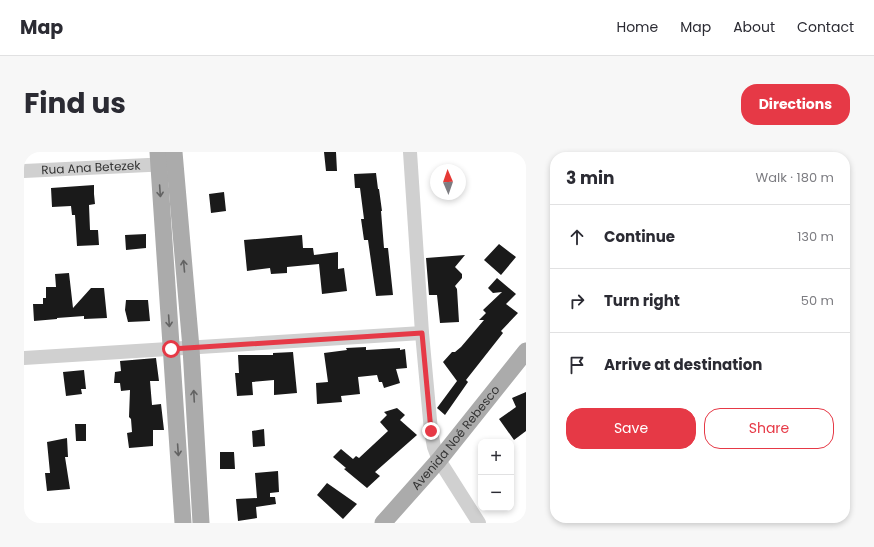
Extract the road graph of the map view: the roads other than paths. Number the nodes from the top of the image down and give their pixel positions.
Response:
1 (410, 152) edge
2 (167, 158) edge
3 (24, 171) edge
4 (422, 333) junction
5 (191, 348) junction
6 (171, 349) junction
7 (526, 351) edge
8 (24, 358) edge
9 (439, 460) junction
10 (183, 523) edge
11 (202, 523) edge
12 (383, 523) edge
13 (479, 523) edge

1 - 4 street
2 - 3 street, Rua Ana Betezek
5 -> 2 main road
2 -> 6 main road
4 - 5 street
4 - 9 street
5 - 6 street
11 -> 5 main road
6 - 8 street
6 -> 10 main road
7 - 9 main road, Avenida Noé Rebesco
9 - 12 main road, Avenida Noé Rebesco
9 - 13 street

